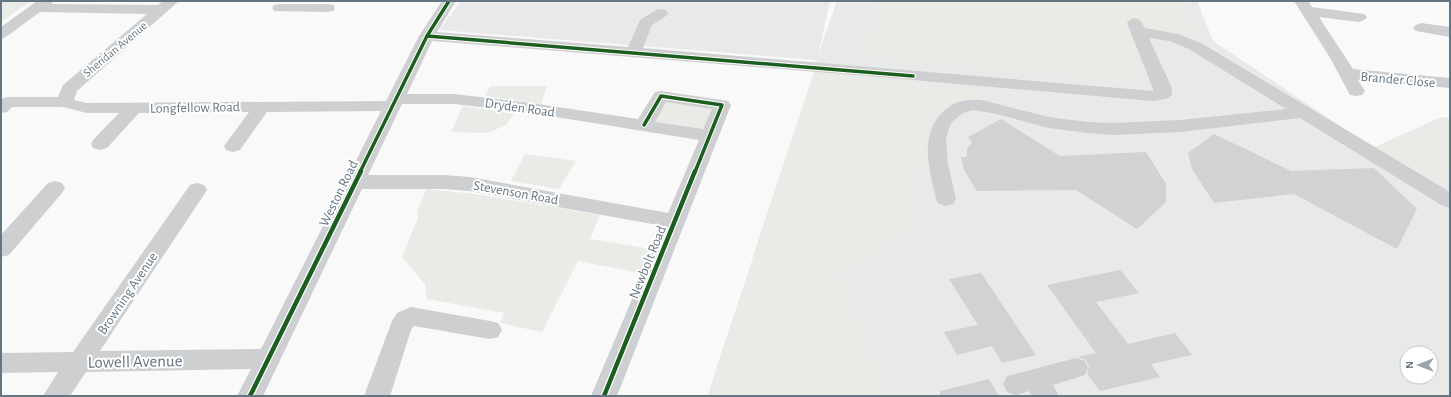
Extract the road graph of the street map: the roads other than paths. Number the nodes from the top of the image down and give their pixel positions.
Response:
1 (449, 1) edge
2 (42, 4) edge
3 (305, 4) edge
4 (167, 6) edge
5 (1304, 6) edge
6 (279, 8) dead end
7 (328, 8) dead end
8 (661, 13) dead end
9 (1359, 17) dead end
10 (1419, 26) dead end
11 (1450, 32) edge
12 (1, 34) edge
13 (427, 36) junction
14 (634, 52) junction
15 (1347, 74) junction
16 (1450, 83) edge
17 (1356, 91) dead end
18 (64, 102) junction
19 (395, 102) junction
20 (263, 106) junction
21 (1, 108) edge
22 (134, 108) junction
23 (1304, 112) junction
24 (644, 125) junction
25 (710, 136) junction
26 (100, 144) dead end
27 (233, 146) dead end
28 (356, 182) junction
29 (55, 188) dead end
30 (197, 190) dead end
31 (946, 199) dead end
32 (1450, 201) edge
33 (675, 221) junction
34 (1, 249) edge
35 (490, 330) dead end
36 (268, 359) junction
37 (80, 362) junction
38 (1, 363) edge
39 (1076, 368) dead end
40 (1032, 387) edge
41 (56, 396) edge
42 (250, 396) edge
43 (377, 396) edge
44 (604, 396) edge

1 - 13 street, Weston Road
2 - 4 street
2 - 12 street
3 - 6 street
3 - 7 street
4 - 18 street, Sheridan Avenue
5 - 9 street, Brander Close
5 - 15 street, Brander Close
8 - 14 street
10 - 11 street
13 - 14 street
13 - 19 street, Weston Road
14 - 23 street
15 - 16 street, Brander Close
15 - 17 street, Brander Close
18 - 21 street, Longfellow Road
18 - 22 street, Longfellow Road
19 - 20 street, Longfellow Road
19 - 24 street, Dryden Road
19 - 28 street, Weston Road
20 - 22 street, Longfellow Road
20 - 27 street
22 - 26 street
23 - 31 street
23 - 32 street
24 - 25 street, Dryden Road
24 - 25 street
25 - 33 street, Newbolt Road
28 - 33 street, Stevenson Road
28 - 36 street, Weston Road
29 - 34 street
30 - 37 street, Browning Avenue
33 - 44 street, Newbolt Road
35 - 43 street
36 - 37 street, Lowell Avenue
36 - 42 street, Weston Road
37 - 38 street, Lowell Avenue
37 - 41 street, Browning Avenue
39 - 40 street

